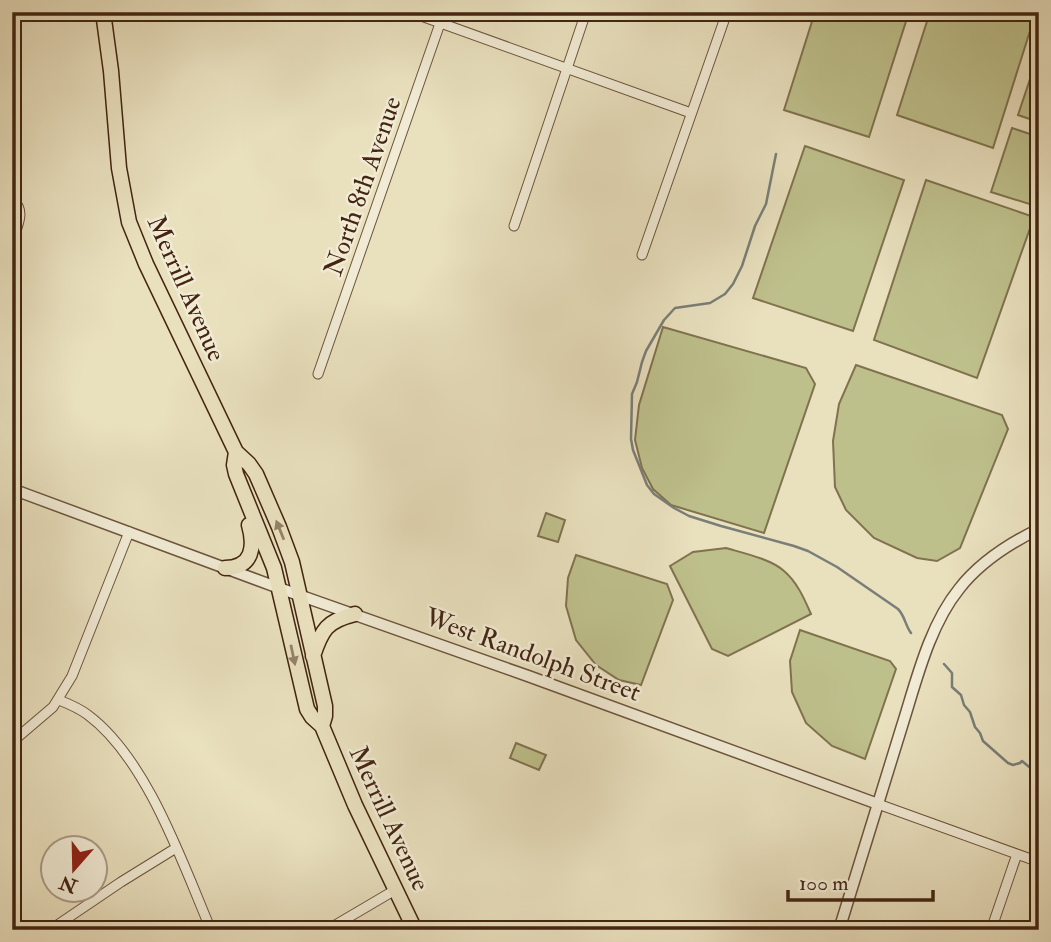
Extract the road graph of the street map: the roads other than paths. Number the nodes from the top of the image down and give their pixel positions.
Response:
1 (103, 12) edge
2 (410, 12) edge
3 (444, 12) edge
4 (586, 12) edge
5 (727, 12) edge
6 (441, 23) junction
7 (566, 68) junction
8 (691, 113) junction
9 (12, 199) edge
10 (514, 226) dead end
11 (12, 242) edge
12 (642, 255) dead end
13 (12, 333) edge
14 (318, 374) dead end
15 (12, 382) edge
16 (236, 452) junction
17 (12, 489) edge
18 (245, 496) junction
19 (1039, 529) edge
20 (129, 532) junction
21 (225, 568) junction
22 (279, 588) junction
23 (300, 595) junction
24 (355, 614) junction
25 (313, 657) junction
26 (59, 700) junction
27 (322, 726) junction
28 (12, 742) edge
29 (878, 804) junction
30 (176, 848) junction
31 (1017, 854) junction
32 (1039, 862) edge
33 (395, 890) junction
34 (50, 930) edge
35 (211, 930) edge
36 (327, 930) edge
37 (415, 930) edge
38 (839, 930) edge
39 (991, 930) edge

1 - 16 main road, Merrill Avenue
2 - 6 street
3 - 6 street, North 8th Avenue
4 - 7 street
5 - 8 street
6 - 7 street
6 - 14 street, North 8th Avenue
7 - 8 street
7 - 10 street
8 - 12 street
9 - 11 street
13 - 15 street
16 - 18 main road, Merrill Avenue
23 -> 16 main road, Merrill Avenue
17 - 20 street, West Randolph Street
18 - 21 main road
18 - 22 main road, Merrill Avenue
19 - 29 street
20 - 21 street, West Randolph Street
20 - 26 street
21 - 22 street, West Randolph Street
22 - 23 street, West Randolph Street
22 -> 27 main road, Merrill Avenue
23 - 24 street, West Randolph Street
23 - 25 main road, Merrill Avenue
24 - 25 main road
24 - 29 street, West Randolph Street
25 - 27 main road, Merrill Avenue
26 - 28 street
26 - 30 street
27 - 33 main road, Merrill Avenue
29 - 31 street, West Randolph Street
29 - 38 street
30 - 34 street
30 - 35 street
31 - 32 street, West Randolph Street
31 - 39 street
33 - 36 street
33 - 37 main road, Merrill Avenue

